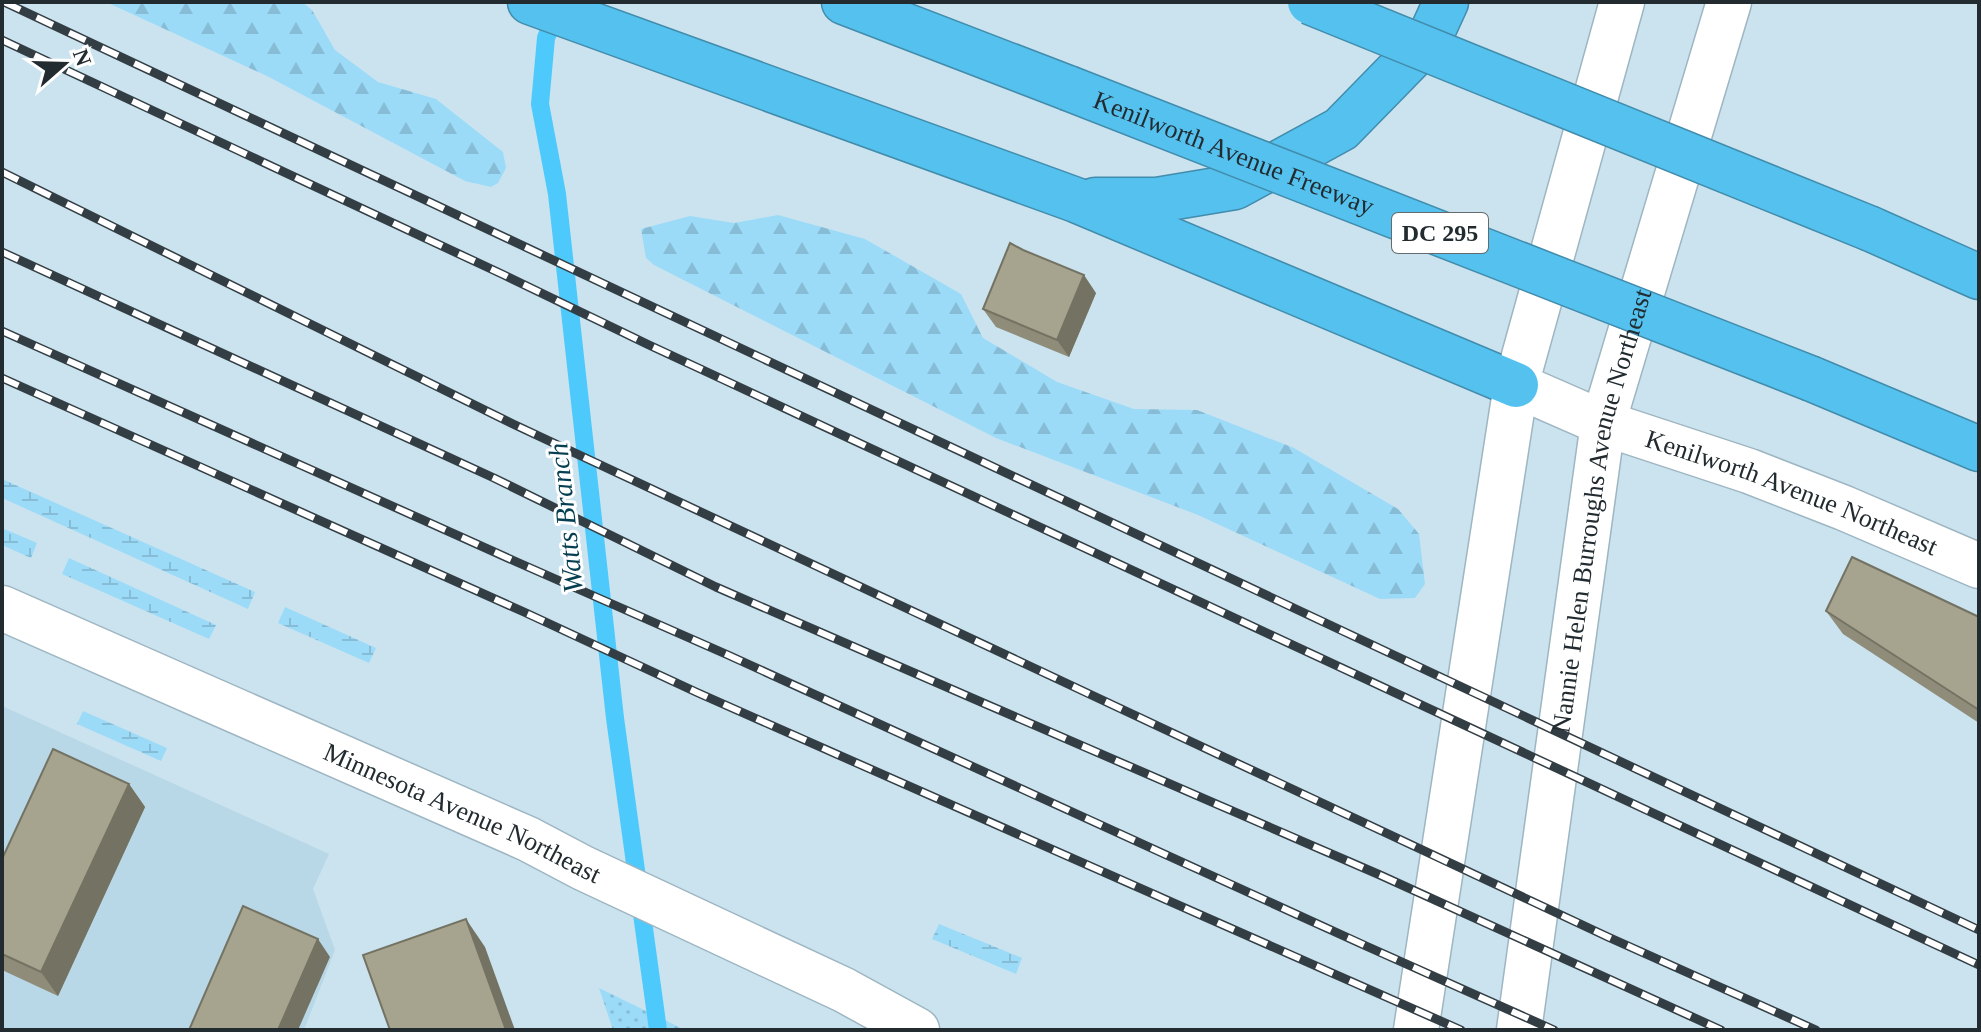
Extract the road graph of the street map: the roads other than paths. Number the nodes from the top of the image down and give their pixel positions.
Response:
1 (530, 2) edge
2 (844, 2) edge
3 (1310, 2) edge
4 (1446, 2) edge
5 (1622, 2) edge
6 (1729, 2) edge
7 (1076, 200) junction
8 (1979, 277) edge
9 (1516, 385) junction
10 (1603, 423) junction
11 (1979, 449) edge
12 (1979, 566) edge
13 (2, 608) edge
14 (917, 1030) edge
15 (1416, 1030) edge
16 (1519, 1030) edge

1 - 7 highway
2 - 11 highway, Kenilworth Avenue Freeway / DC 295, bridge
3 - 8 highway, bridge
4 - 7 highway
5 - 9 main road
6 - 10 main road, Nannie Helen Burroughs Avenue Northeast
7 - 9 highway
9 - 10 main road, Kenilworth Avenue Northeast
9 - 15 main road
10 - 12 main road, Kenilworth Avenue Northeast
10 - 16 main road, Nannie Helen Burroughs Avenue Northeast
13 - 14 main road, Minnesota Avenue Northeast

